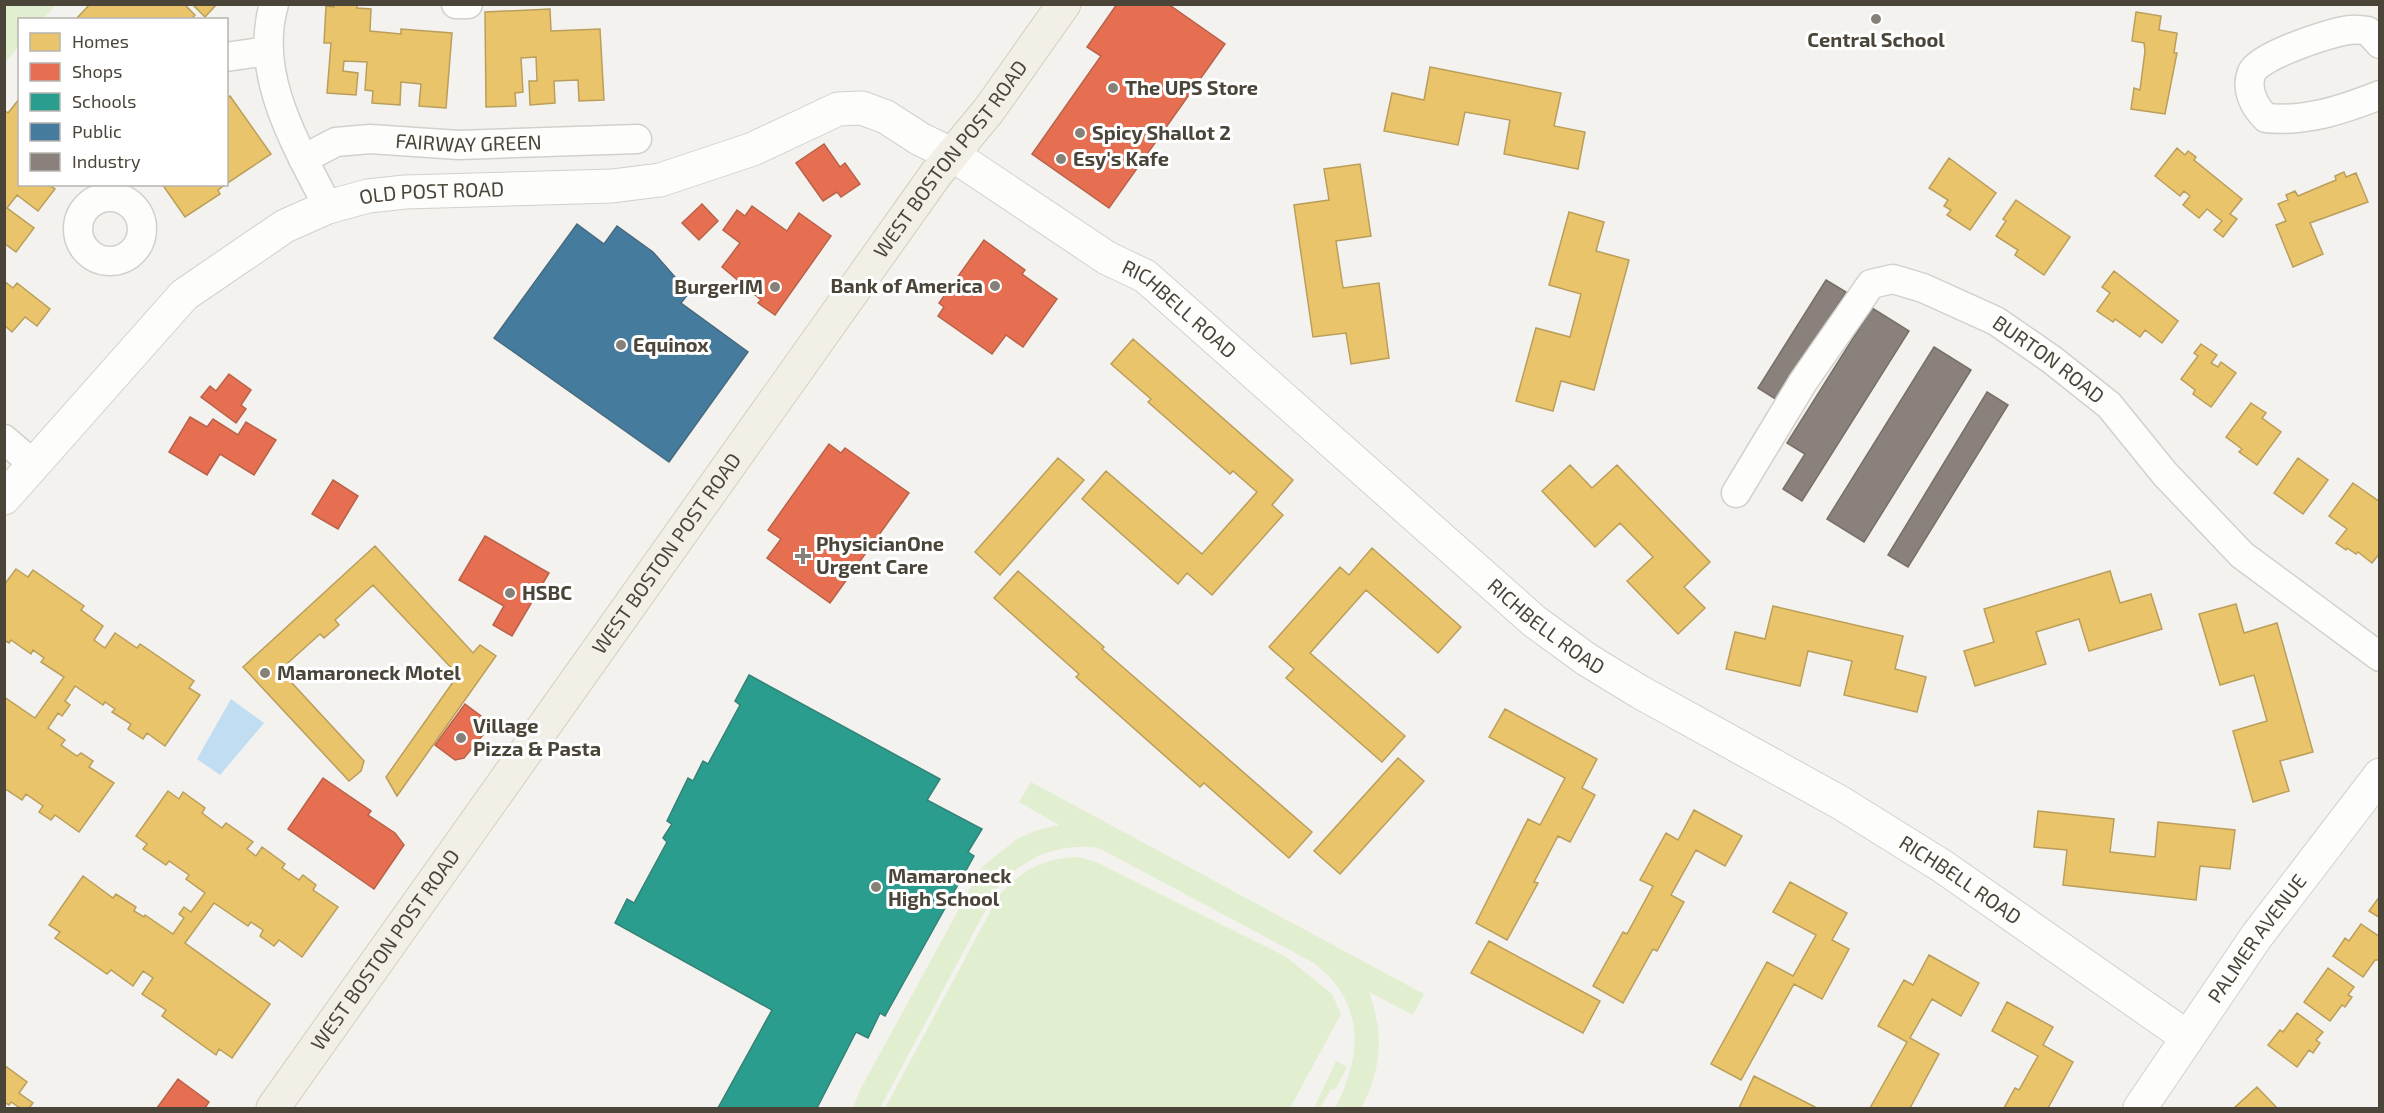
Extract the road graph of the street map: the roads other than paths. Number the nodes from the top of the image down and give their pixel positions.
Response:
1 (274, 4) edge
2 (456, 4) edge
3 (468, 4) edge
4 (1064, 4) edge
5 (2379, 44) edge
6 (268, 51) junction
7 (228, 57) edge
8 (2379, 95) edge
9 (637, 139) dead end
10 (953, 155) junction
11 (303, 159) junction
12 (328, 207) junction
13 (4, 439) edge
14 (33, 464) junction
15 (1736, 493) dead end
16 (4, 498) edge
17 (2379, 657) edge
18 (2379, 775) edge
19 (2187, 1037) junction
20 (273, 1108) edge
21 (2140, 1108) edge

1 - 6 street
2 - 3 street
4 - 10 main road, WEST BOSTON POST ROAD
5 - 8 street
6 - 7 street
6 - 11 street
9 - 11 street, FAIRWAY GREEN
10 - 12 street, OLD POST ROAD
10 - 19 street, RICHBELL ROAD
10 - 20 main road, WEST BOSTON POST ROAD
11 - 12 street
12 - 14 street, OLD POST ROAD
13 - 14 street
14 - 16 street, OLD POST ROAD
15 - 17 street, BURTON ROAD
18 - 19 street, PALMER AVENUE
19 - 21 street, PALMER AVENUE

